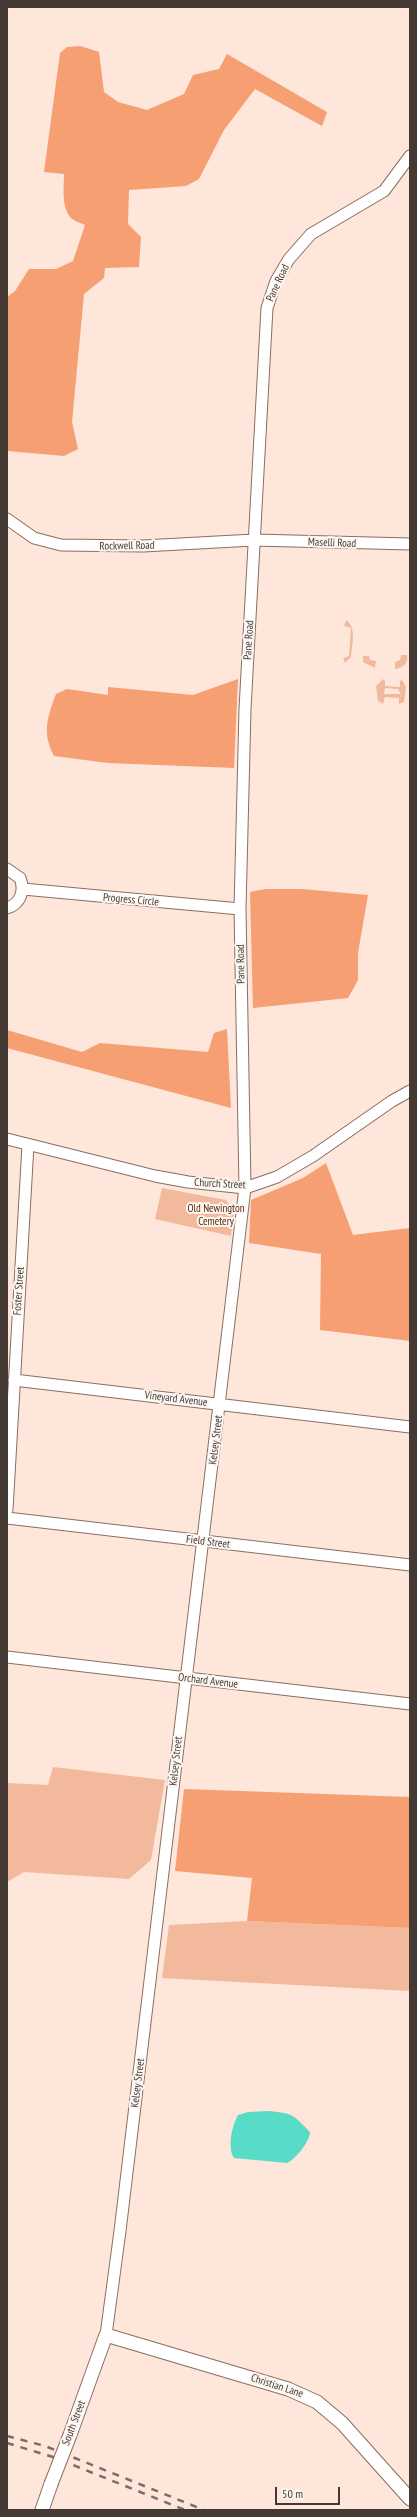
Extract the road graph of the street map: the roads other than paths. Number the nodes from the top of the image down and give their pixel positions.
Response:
1 (410, 156) edge
2 (7, 519) edge
3 (254, 540) junction
4 (410, 544) edge
5 (7, 869) edge
6 (23, 889) junction
7 (7, 908) edge
8 (240, 909) junction
9 (410, 1091) edge
10 (7, 1139) edge
11 (28, 1145) junction
12 (245, 1188) junction
13 (14, 1380) junction
14 (221, 1404) junction
15 (410, 1427) edge
16 (7, 1510) edge
17 (7, 1518) edge
18 (203, 1542) junction
19 (410, 1565) edge
20 (7, 1657) edge
21 (186, 1678) junction
22 (410, 1704) edge
23 (106, 2335) junction
24 (410, 2499) edge
25 (42, 2510) edge

1 - 3 street, Pane Road
2 - 3 street, Rockwell Road
3 - 4 street, Maselli Road
3 - 8 street, Pane Road
5 - 6 street
6 - 7 street
6 - 8 street, Progress Circle
8 - 12 street, Pane Road
9 - 12 street, Church Street
10 - 11 street, Church Street
11 - 12 street, Church Street
11 - 13 street, Foster Street
12 - 14 street, Kelsey Street
13 - 14 street, Vineyard Avenue
13 - 16 street, Foster Street
14 - 15 street, Vineyard Avenue
14 - 18 street, Kelsey Street
17 - 18 street, Field Street
18 - 19 street, Field Street
18 - 21 street, Kelsey Street
20 - 21 street, Orchard Avenue
21 - 22 street, Orchard Avenue
21 - 23 street, Kelsey Street
23 - 24 main road, Christian Lane
23 - 25 main road, South Street, bridge

